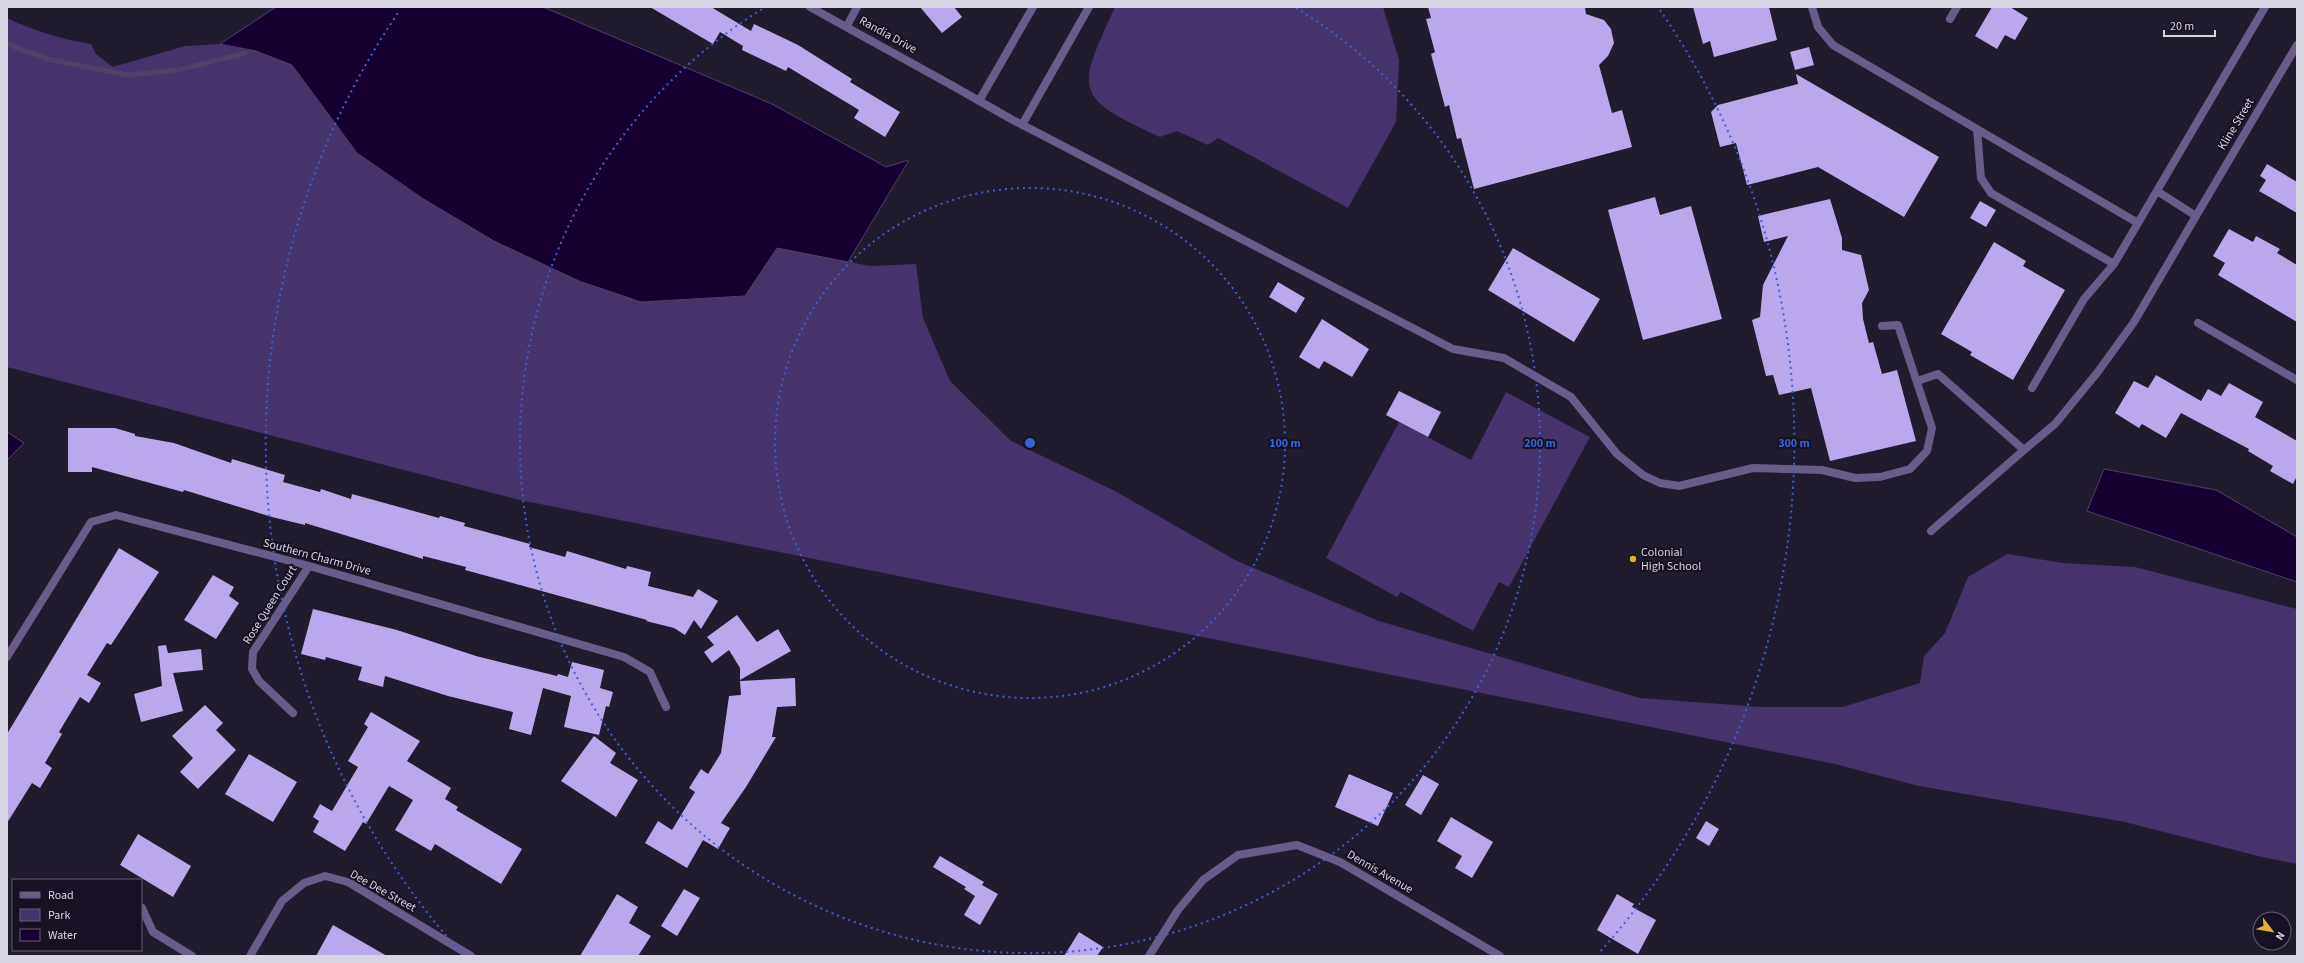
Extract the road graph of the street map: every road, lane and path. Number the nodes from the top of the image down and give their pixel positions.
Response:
1 (810, 7) edge
2 (857, 7) edge
3 (1033, 7) edge
4 (1089, 7) edge
5 (1812, 7) edge
6 (1957, 7) edge
7 (2265, 7) edge
8 (1950, 19) dead end
9 (846, 26) junction
10 (2297, 45) edge
11 (979, 101) junction
12 (1022, 125) junction
13 (1977, 129) junction
14 (2158, 191) junction
15 (2196, 216) junction
16 (2138, 223) junction
17 (2114, 264) junction
18 (2198, 324) dead end
19 (1882, 326) dead end
20 (2297, 380) edge
21 (1917, 381) junction
22 (2032, 388) dead end
23 (2024, 450) junction
24 (1931, 531) dead end
25 (309, 566) junction
26 (7, 656) edge
27 (666, 707) dead end
28 (293, 713) dead end
29 (142, 908) edge
30 (192, 956) edge
31 (250, 956) edge
32 (470, 956) edge
33 (1149, 956) edge
34 (1500, 956) edge

1 - 9 street, Randia Drive
2 - 9 street
3 - 11 street
4 - 12 street
5 - 13 street
6 - 8 street
7 - 14 street
9 - 11 street, Randia Drive
10 - 15 street, Kline Street
11 - 12 street, Randia Drive
12 - 21 street, Randia Drive
13 - 16 street
13 - 17 street
14 - 15 street
14 - 16 street
15 - 23 street, Kline Street
16 - 17 street
17 - 22 street
18 - 20 street
19 - 21 street, Randia Drive
21 - 23 street
23 - 24 street, Kline Street
25 - 26 street, Southern Charm Drive
25 - 27 street, Southern Charm Drive
25 - 28 street, Rose Queen Court
29 - 30 street
31 - 32 street, Dee Dee Street
33 - 34 street, Dennis Avenue

